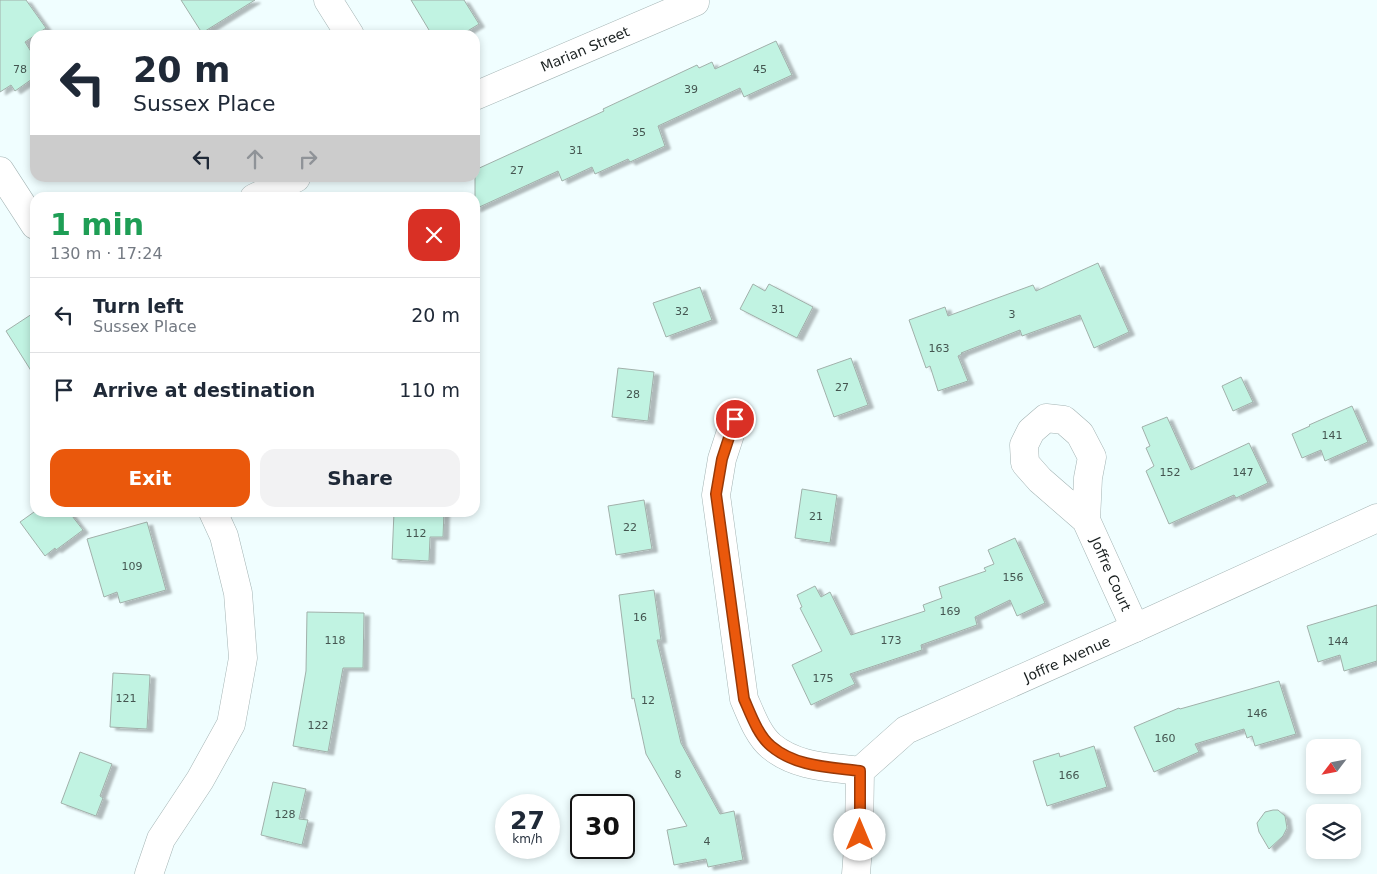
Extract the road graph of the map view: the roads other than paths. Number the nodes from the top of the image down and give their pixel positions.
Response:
1 (328, 0) edge
2 (695, 2) dead end
3 (347, 30) edge
4 (480, 94) edge
5 (0, 171) edge
6 (288, 182) edge
7 (267, 192) edge
8 (30, 217) edge
9 (735, 419) dead end
10 (215, 517) edge
11 (1377, 518) edge
12 (1086, 520) dead end
13 (1135, 628) junction
14 (860, 771) junction
15 (149, 874) edge
16 (856, 874) edge

1 - 3 street
2 - 4 street, Marian Street
5 - 8 street
6 - 7 street
9 - 14 street
10 - 15 street
11 - 13 street, Joffre Avenue
12 - 13 street, Joffre Court
13 - 14 street, Joffre Avenue
14 - 16 street

